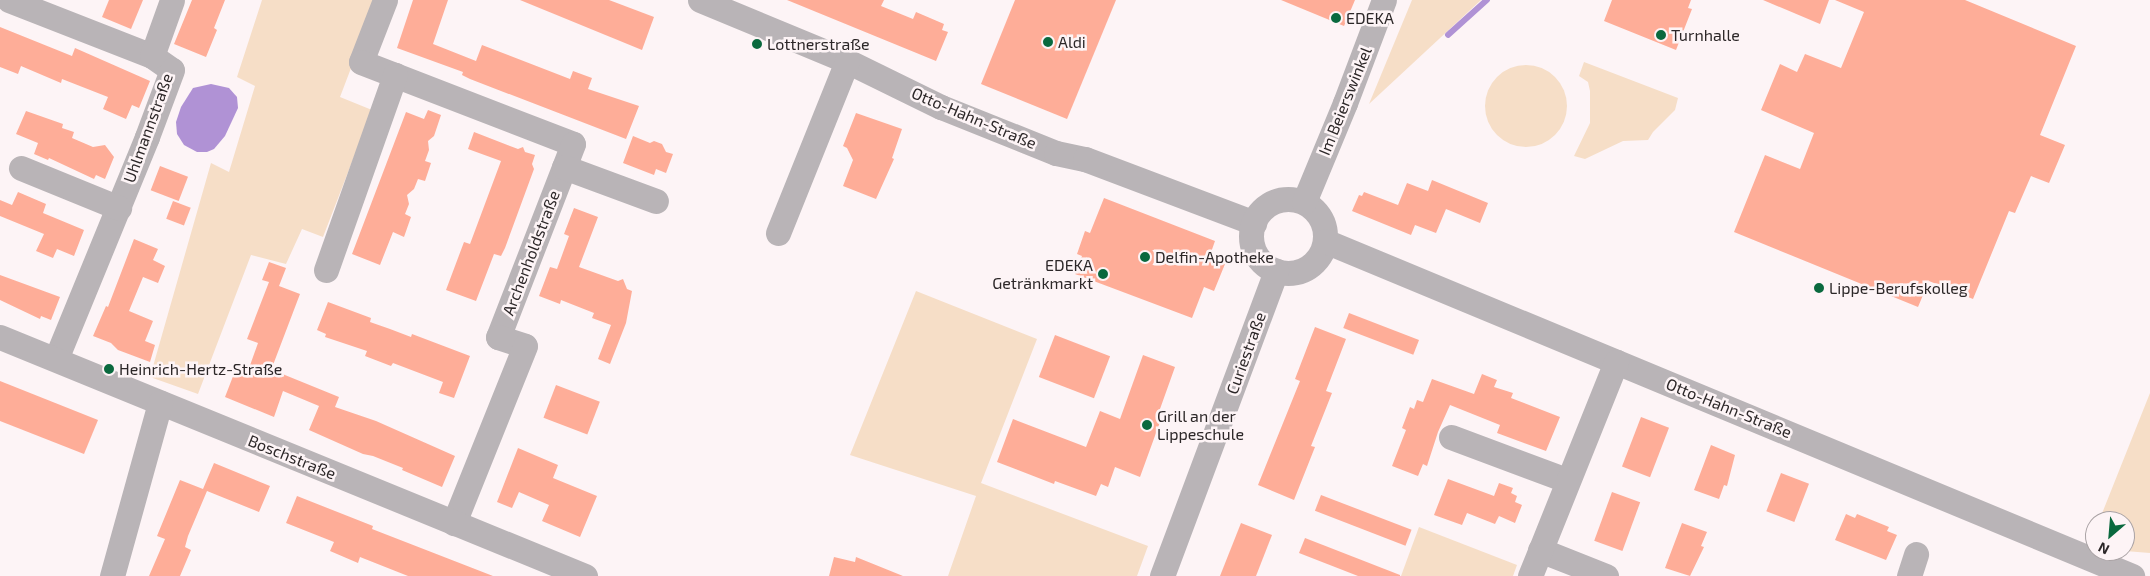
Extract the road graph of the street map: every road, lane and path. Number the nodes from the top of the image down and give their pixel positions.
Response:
1 (9, 0) edge
2 (172, 0) edge
3 (385, 0) edge
4 (700, 0) edge
5 (1384, 0) edge
6 (152, 56) junction
7 (847, 61) junction
8 (395, 75) junction
9 (564, 167) junction
10 (21, 168) dead end
11 (656, 201) dead end
12 (1304, 202) junction
13 (119, 208) junction
14 (1254, 223) junction
15 (778, 233) dead end
16 (1325, 241) junction
17 (326, 270) dead end
18 (1276, 271) junction
19 (0, 337) edge
20 (56, 360) junction
21 (1616, 362) junction
22 (160, 403) junction
23 (1451, 437) dead end
24 (1566, 480) junction
25 (454, 523) junction
26 (1540, 550) junction
27 (112, 576) edge
28 (584, 576) edge
29 (1162, 576) edge
30 (1530, 576) edge
31 (1606, 576) edge
32 (2132, 576) edge

1 - 6 street, Uhlmannstraße
2 - 6 street, Uhlmannstraße
3 - 8 street, Archenholdstraße
4 - 7 street, Otto-Hahn-Straße
5 - 12 street, Im Beierswinkel
6 - 13 street, Uhlmannstraße
7 - 14 street, Otto-Hahn-Straße
7 - 15 street
8 - 9 street, Archenholdstraße
8 - 17 street
9 - 11 street
9 - 25 street, Archenholdstraße
10 - 13 street
12 - 14 street
12 - 16 street
13 - 20 street, Uhlmannstraße
14 - 18 street
16 - 18 street
16 - 21 street, Otto-Hahn-Straße
18 - 29 street, Curiestraße
19 - 20 street, Boschstraße
20 - 22 street, Boschstraße
21 - 24 street
21 - 32 street, Otto-Hahn-Straße
22 - 25 street, Boschstraße
22 - 27 street
23 - 24 street
24 - 26 street
25 - 28 street, Boschstraße
26 - 30 street
26 - 31 street

